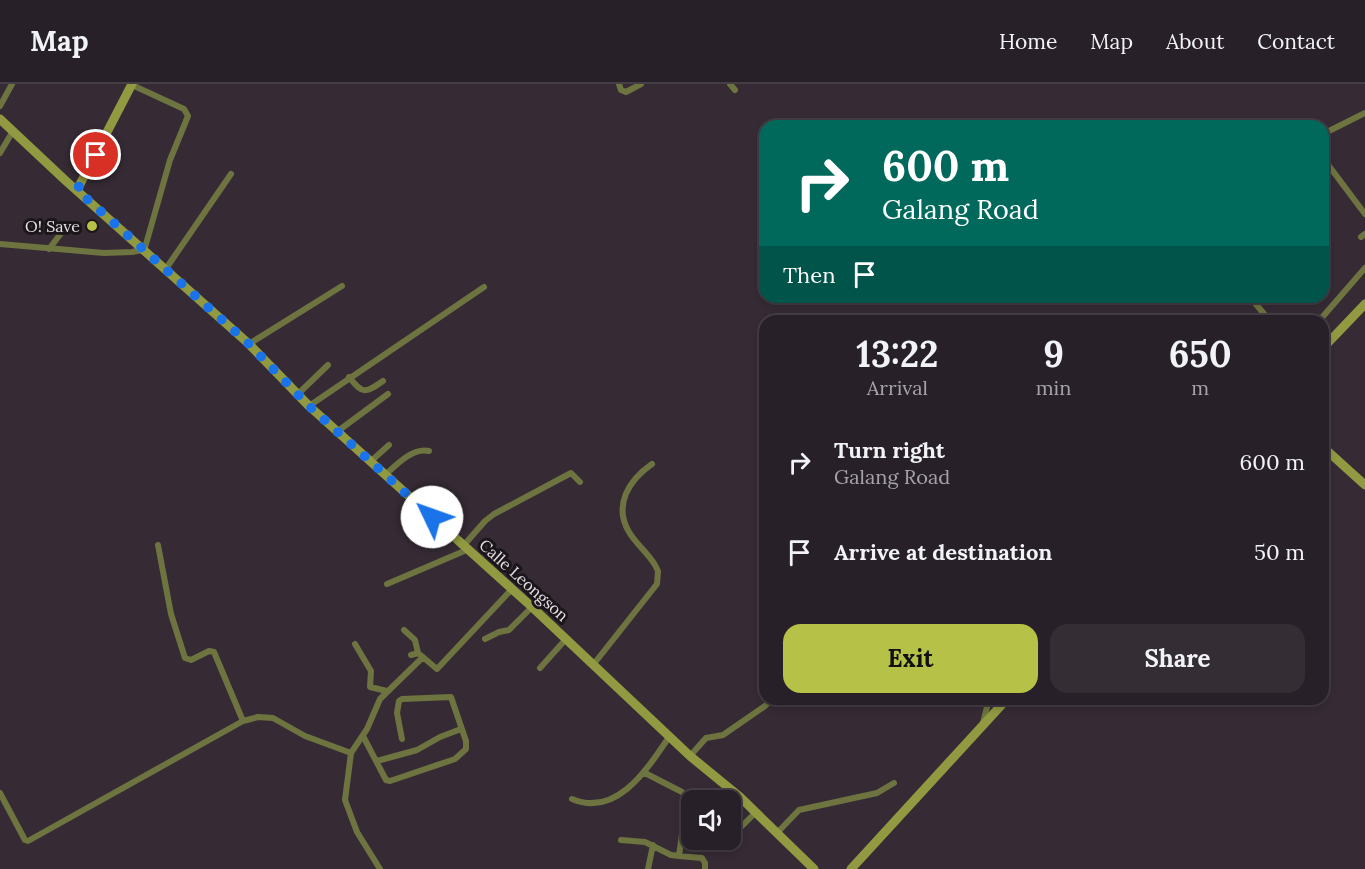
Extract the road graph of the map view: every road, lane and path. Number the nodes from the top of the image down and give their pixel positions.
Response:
1 (12, 84) edge
2 (619, 84) edge
3 (641, 84) edge
4 (730, 84) edge
5 (132, 85) edge
6 (735, 90) dead end
7 (0, 106) edge
8 (1365, 113) edge
9 (0, 119) edge
10 (14, 131) junction
11 (1329, 131) edge
12 (0, 153) edge
13 (1329, 166) edge
14 (231, 174) dead end
15 (77, 190) junction
16 (1365, 214) edge
17 (62, 232) dead end
18 (0, 244) edge
19 (49, 249) junction
20 (143, 250) junction
21 (1365, 268) edge
22 (165, 270) junction
23 (342, 286) dead end
24 (484, 287) dead end
25 (1255, 303) edge
26 (1365, 304) edge
27 (1265, 315) edge
28 (1324, 315) edge
29 (1329, 342) edge
30 (249, 344) junction
31 (328, 364) dead end
32 (349, 377) junction
33 (383, 381) dead end
34 (298, 394) junction
35 (388, 394) dead end
36 (309, 406) junction
37 (338, 431) junction
38 (389, 445) dead end
39 (429, 451) dead end
40 (1329, 452) edge
41 (370, 462) junction
42 (652, 464) dead end
43 (385, 475) junction
44 (580, 482) dead end
45 (1365, 485) edge
46 (158, 545) dead end
47 (466, 548) junction
48 (387, 584) dead end
49 (512, 589) junction
50 (532, 608) junction
51 (404, 630) dead end
52 (485, 639) dead end
53 (566, 639) junction
54 (355, 644) dead end
55 (411, 655) dead end
56 (421, 655) junction
57 (593, 665) junction
58 (540, 669) dead end
59 (386, 693) junction
60 (397, 704) junction
61 (766, 705) edge
62 (988, 705) edge
63 (1001, 705) edge
64 (243, 721) junction
65 (983, 723) junction
66 (462, 729) junction
67 (363, 736) junction
68 (669, 737) junction
69 (402, 739) dead end
70 (351, 753) junction
71 (690, 756) junction
72 (377, 761) junction
73 (645, 773) junction
74 (894, 783) dead end
75 (681, 791) edge
76 (0, 793) edge
77 (572, 799) dead end
78 (755, 813) junction
79 (741, 827) edge
80 (777, 833) junction
81 (621, 840) dead end
82 (653, 845) junction
83 (681, 845) edge
84 (679, 856) junction
85 (380, 869) edge
86 (648, 869) edge
87 (705, 869) edge
88 (814, 869) edge
89 (851, 869) edge

1 - 7 street
2 - 3 street
4 - 6 street
5 - 15 main road
5 - 20 street
8 - 11 street
9 - 10 main road, Calle Leongson
10 - 12 street
10 - 15 main road, Calle Leongson
13 - 16 street
14 - 22 street
15 - 20 main road, Calle Leongson
17 - 19 street
18 - 19 street
19 - 20 street
20 - 22 main road, Calle Leongson
21 - 28 street
22 - 30 main road, Calle Leongson
23 - 30 street
24 - 32 street
25 - 27 street
26 - 29 main road
30 - 34 main road, Calle Leongson
31 - 34 street
32 - 33 street
32 - 36 street
34 - 36 main road, Calle Leongson
35 - 37 street
36 - 37 main road, Calle Leongson
37 - 41 main road, Calle Leongson
38 - 41 street
39 - 43 street
40 - 45 main road
41 - 43 main road, Calle Leongson
42 - 57 street
43 - 47 main road, Calle Leongson
44 - 47 street
46 - 64 street
47 - 48 street
47 - 49 main road, Calle Leongson
49 - 50 main road, Calle Leongson
49 - 56 street
50 - 52 street
50 - 53 main road, Calle Leongson
51 - 56 street
53 - 57 main road, Calle Leongson
53 - 58 street
54 - 59 street
55 - 56 street
56 - 59 street
57 - 68 main road, Calle Leongson
59 - 60 street
59 - 67 street
60 - 66 street
60 - 69 street
61 - 71 street
62 - 65 street
63 - 65 main road
64 - 70 street
64 - 76 street
65 - 89 main road
66 - 72 street
66 - 72 street
67 - 70 street
67 - 72 street
68 - 71 main road, Calle Leongson
68 - 73 street
70 - 85 street
71 - 78 main road, Calle Leongson
73 - 75 street
73 - 77 street
74 - 80 street
78 - 79 street
78 - 80 main road, Calle Leongson
80 - 88 main road, Calle Leongson
81 - 82 street
82 - 84 street
82 - 86 street
83 - 84 street
84 - 87 street

